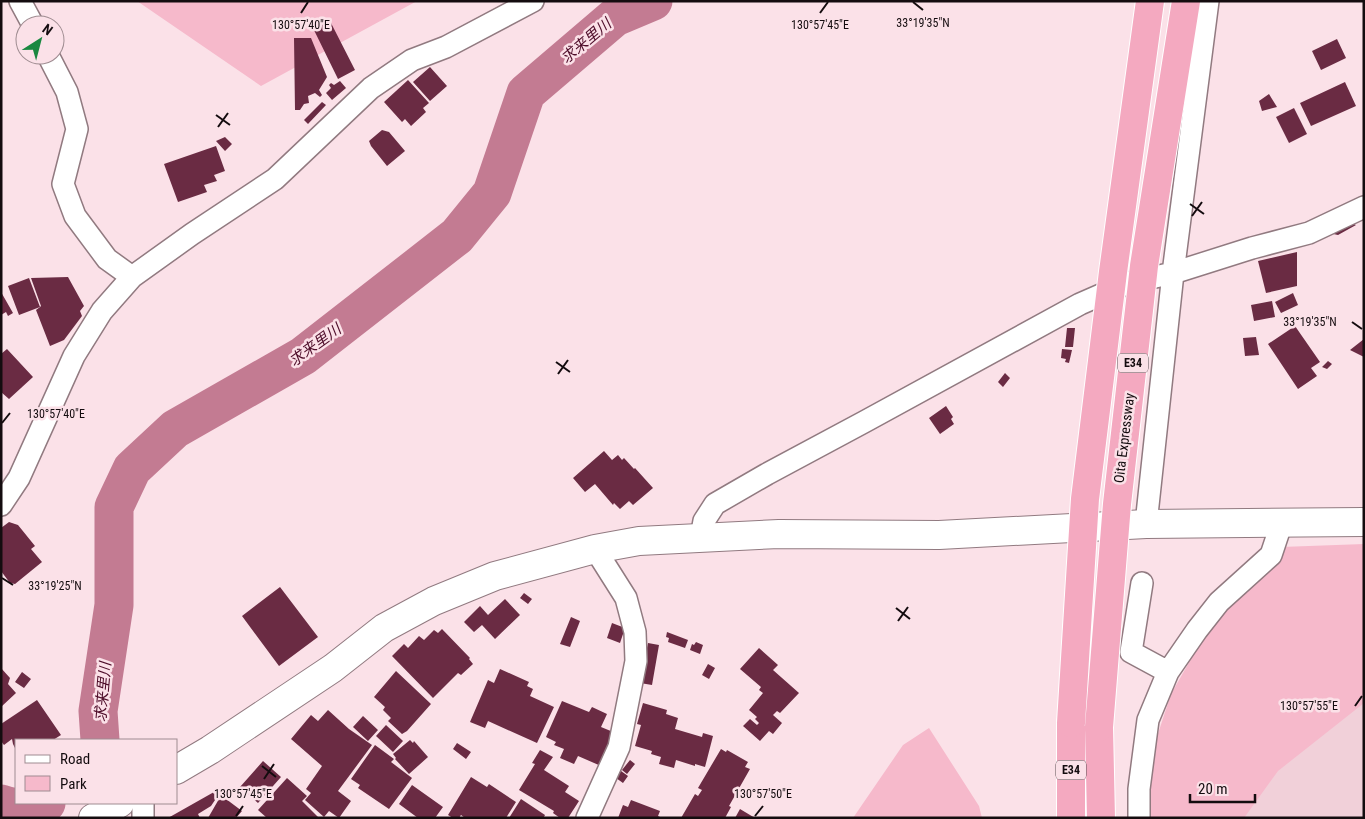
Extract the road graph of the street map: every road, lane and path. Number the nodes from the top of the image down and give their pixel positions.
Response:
1 (20, 1) edge
2 (533, 1) edge
3 (1150, 1) edge
4 (1186, 1) edge
5 (1208, 1) edge
6 (28, 15) edge
7 (53, 65) edge
8 (1364, 208) edge
9 (1173, 273) junction
10 (132, 277) junction
11 (1, 505) edge
12 (1282, 522) junction
13 (1364, 522) edge
14 (1146, 524) junction
15 (701, 537) junction
16 (595, 549) junction
17 (1142, 583) dead end
18 (1168, 672) junction
19 (178, 769) edge
20 (118, 804) edge
21 (143, 804) edge
22 (93, 818) edge
23 (143, 818) edge
24 (587, 818) edge
25 (1071, 818) edge
26 (1101, 818) edge
27 (1139, 818) edge

1 - 6 street
2 - 10 street
3 - 25 highway, E34, bridge
4 - 26 highway, Oita Expressway / E34, bridge
5 - 9 street
7 - 10 street
8 - 9 street
9 - 14 street
9 - 15 street
10 - 11 street
12 - 13 street
12 - 14 street
12 - 18 street
14 - 15 street
15 - 16 street
16 - 19 street
16 - 24 street
17 - 18 street
18 - 27 street
20 - 22 street
21 - 23 street

